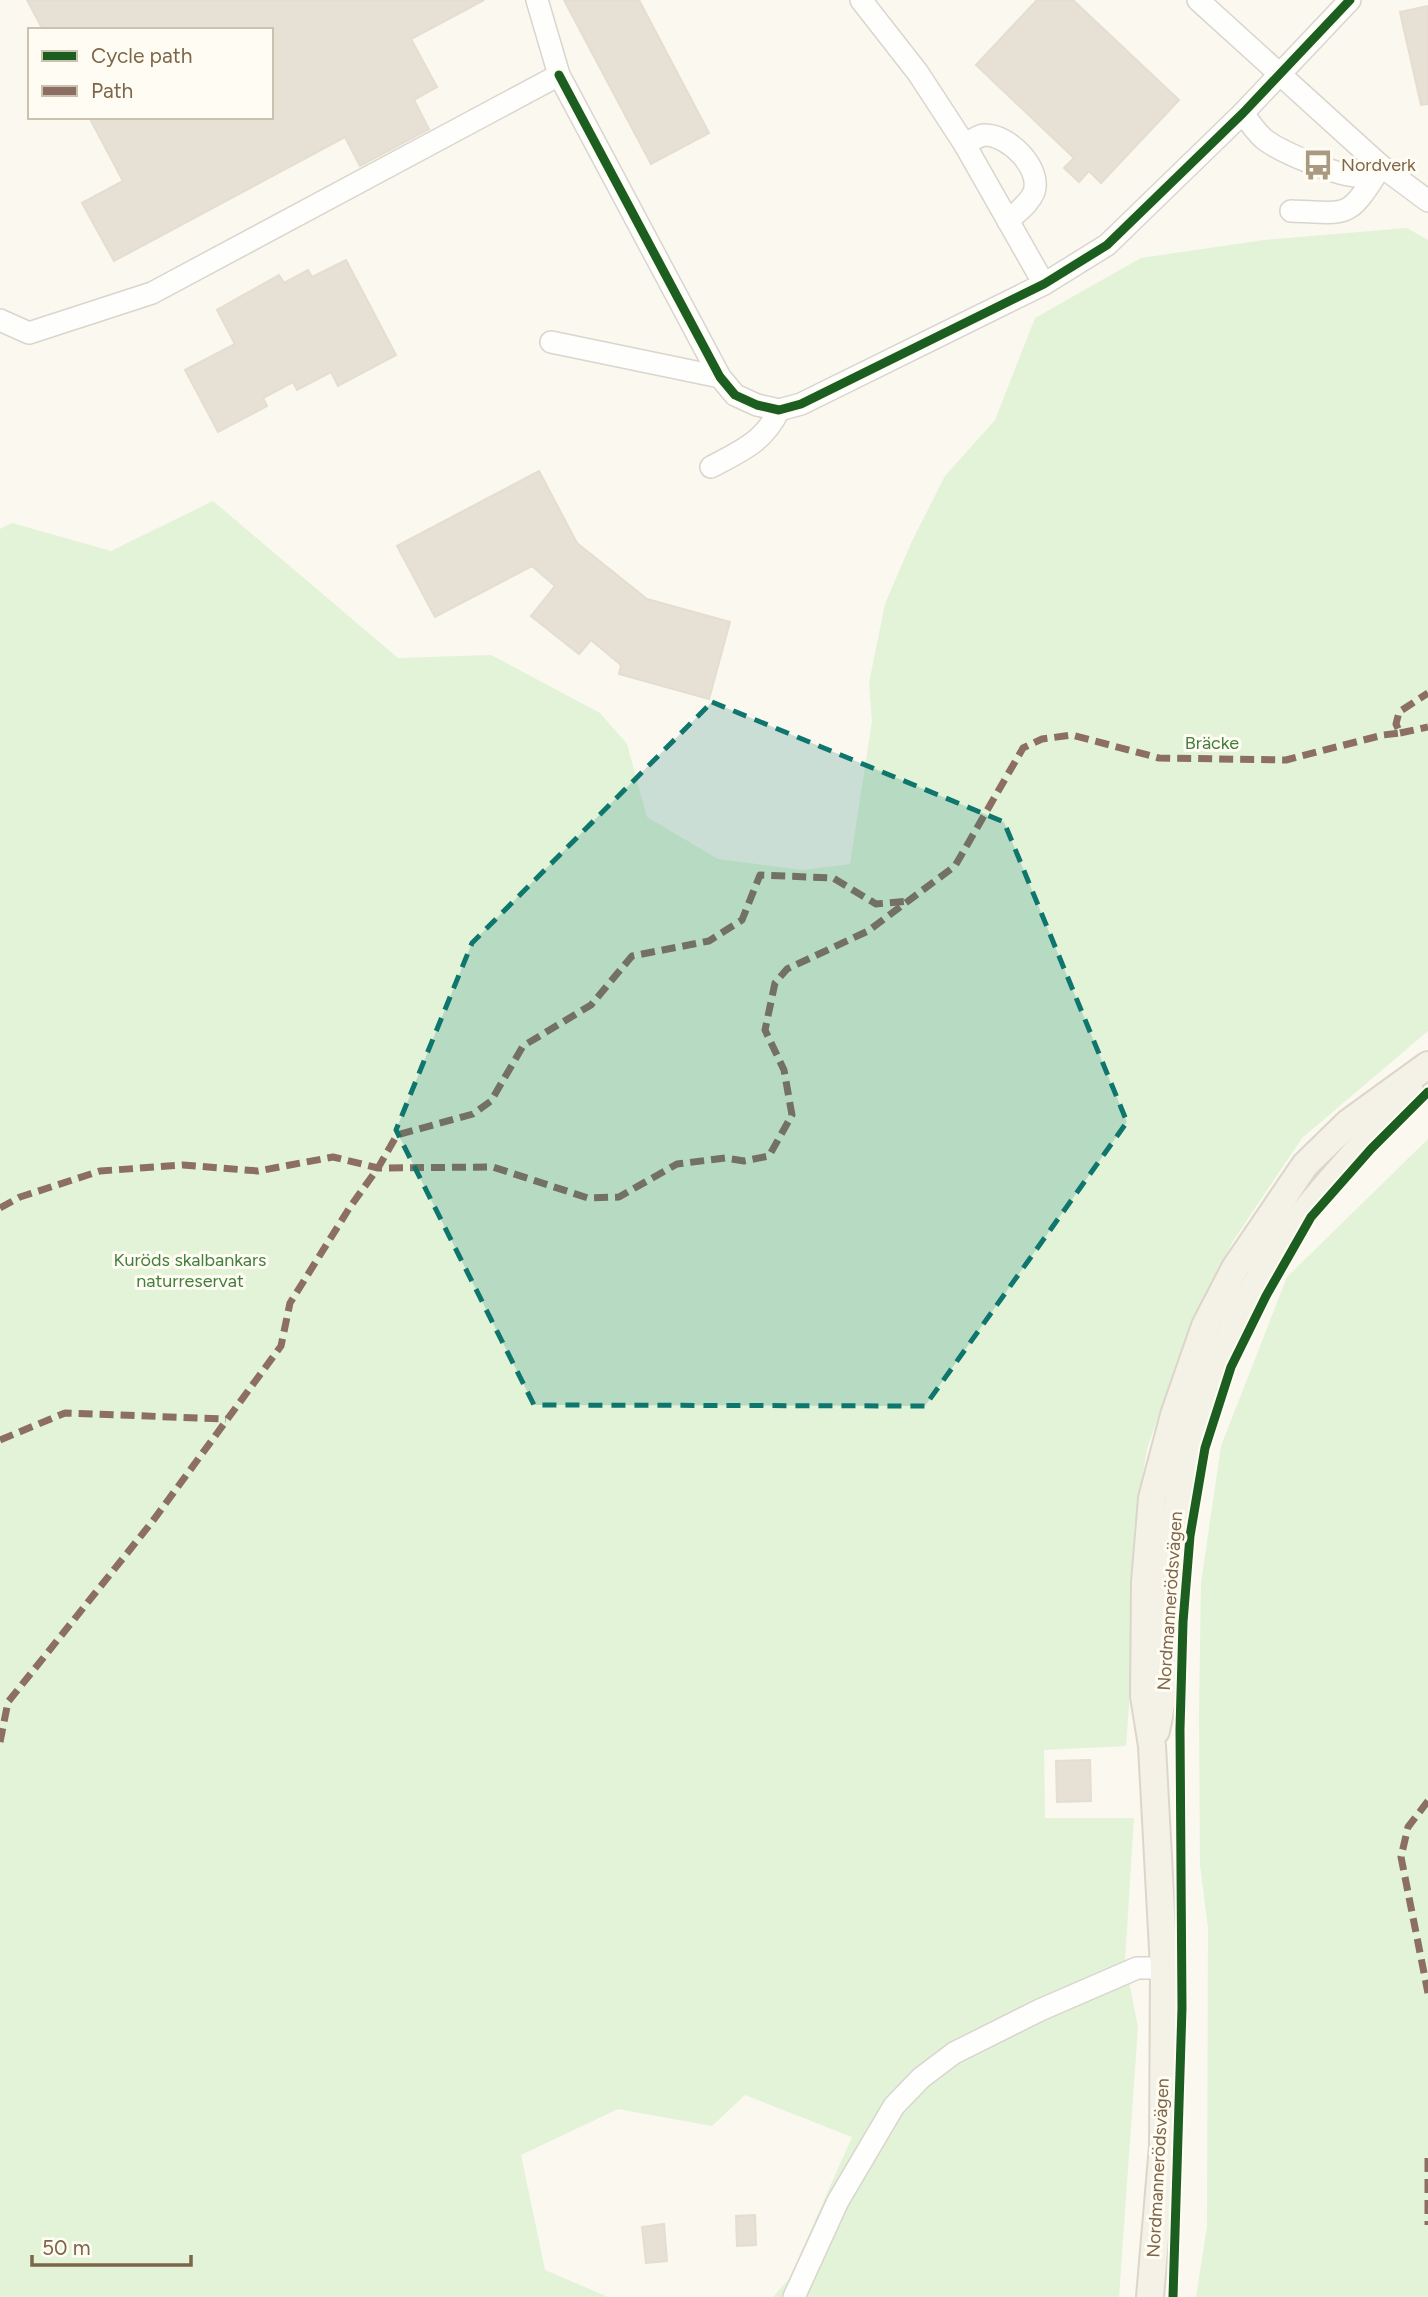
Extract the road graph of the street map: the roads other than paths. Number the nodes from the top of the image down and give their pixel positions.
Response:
1 (537, 0) edge
2 (861, 0) edge
3 (1198, 0) edge
4 (1350, 0) edge
5 (559, 75) junction
6 (1278, 75) junction
7 (1243, 113) junction
8 (965, 145) junction
9 (1381, 166) junction
10 (1428, 201) edge
11 (1291, 211) dead end
12 (1008, 221) junction
13 (1044, 285) junction
14 (0, 320) edge
15 (551, 342) dead end
16 (720, 377) junction
17 (779, 410) junction
18 (711, 467) dead end
19 (1428, 1068) edge
20 (1164, 1968) junction
21 (794, 2297) edge
22 (1150, 2297) edge

1 - 5 street
2 - 8 street
3 - 6 street
4 - 6 street
5 - 14 street
5 - 16 street
6 - 7 street
6 - 9 street
7 - 9 street
7 - 13 street
8 - 12 street
8 - 12 street
9 - 10 street
9 - 11 street
12 - 13 street
13 - 17 street
15 - 16 street
16 - 17 street
17 - 18 street
19 - 20 main road, Nordmannerödsvägen
20 - 21 street
20 - 22 main road, Nordmannerödsvägen

